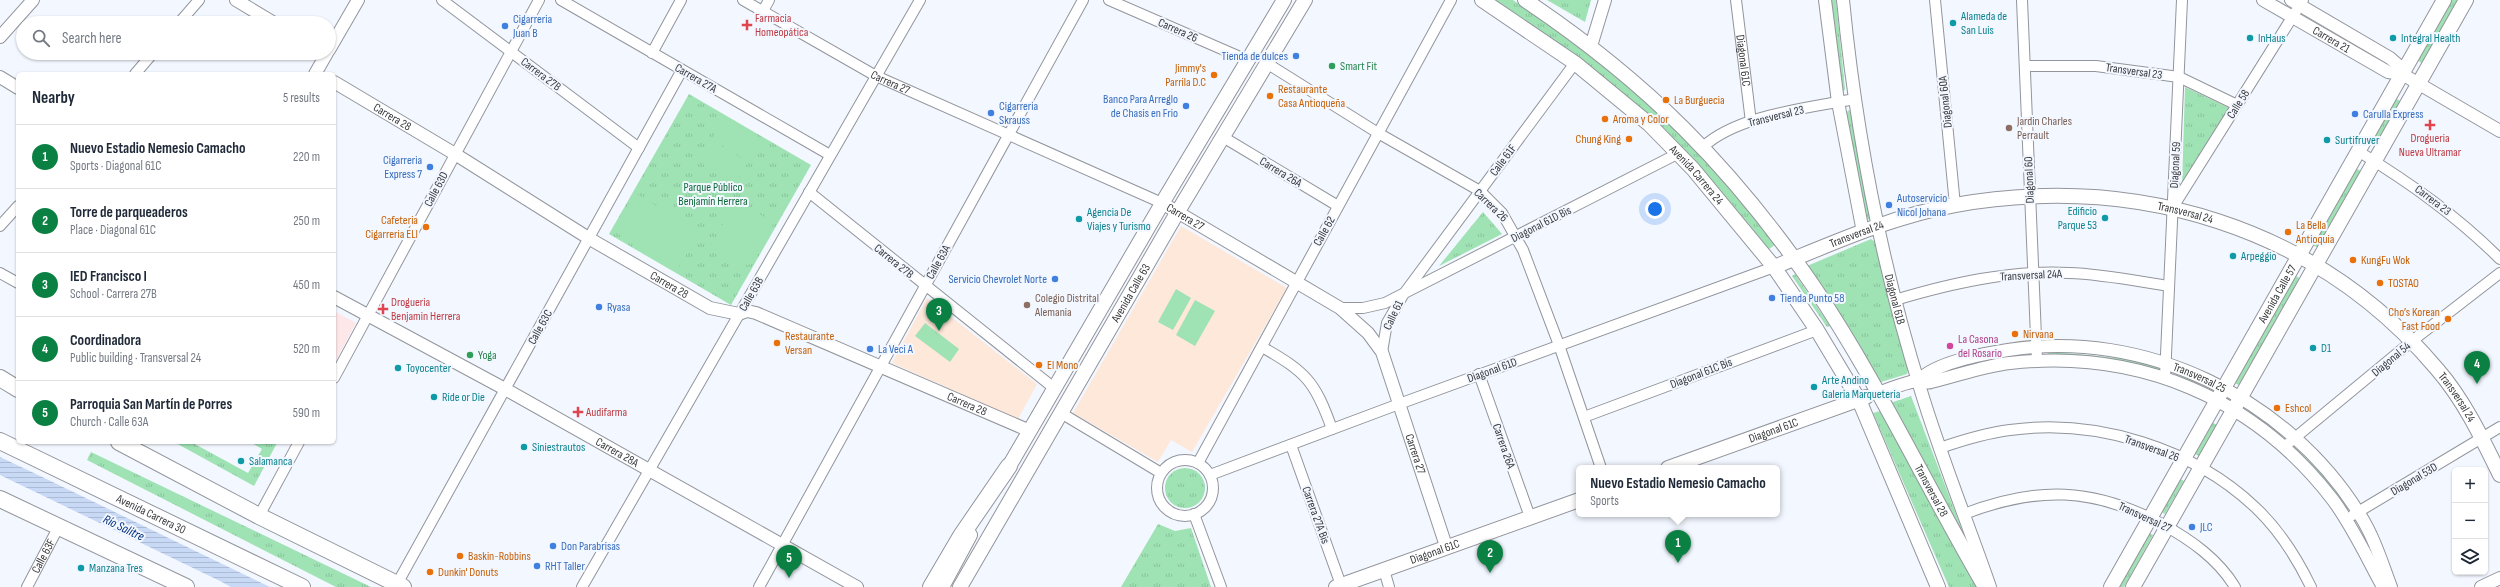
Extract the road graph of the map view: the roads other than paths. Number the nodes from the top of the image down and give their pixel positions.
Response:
1 (33, 0) edge
2 (200, 0) edge
3 (236, 0) edge
4 (358, 0) edge
5 (442, 0) edge
6 (539, 0) edge
7 (561, 0) edge
8 (681, 0) edge
9 (743, 0) edge
10 (769, 0) edge
11 (920, 0) edge
12 (1083, 0) edge
13 (1109, 0) edge
14 (1284, 0) edge
15 (1305, 0) edge
16 (1451, 0) edge
17 (1482, 0) edge
18 (1525, 0) edge
19 (1605, 0) edge
20 (1736, 0) edge
21 (1825, 0) edge
22 (1842, 0) edge
23 (1935, 0) edge
24 (2022, 0) edge
25 (2182, 0) edge
26 (2263, 0) edge
27 (2444, 0) edge
28 (2466, 0) edge
29 (2298, 2) edge
30 (763, 11) junction
31 (19, 16) edge
32 (185, 16) edge
33 (262, 16) edge
34 (2292, 17) junction
35 (16, 19) edge
36 (0, 37) edge
37 (336, 37) edge
38 (1591, 46) junction
39 (511, 51) junction
40 (652, 53) junction
41 (147, 60) edge
42 (323, 60) edge
43 (1247, 60) junction
44 (1575, 63) junction
45 (1268, 64) junction
46 (2025, 66) junction
47 (682, 70) junction
48 (137, 72) edge
49 (317, 72) edge
50 (2402, 74) junction
51 (876, 76) junction
52 (0, 77) edge
53 (2178, 77) junction
54 (336, 83) edge
55 (2418, 84) junction
56 (16, 87) edge
57 (1854, 99) junction
58 (1838, 102) junction
59 (2237, 105) junction
60 (1751, 122) junction
61 (2500, 131) edge
62 (1378, 133) junction
63 (1008, 135) junction
64 (1223, 137) junction
65 (1703, 147) junction
66 (639, 148) junction
67 (2358, 151) junction
68 (1679, 153) junction
69 (455, 154) junction
70 (830, 156) junction
71 (2374, 161) junction
72 (1480, 191) junction
73 (809, 192) junction
74 (2030, 196) junction
75 (1162, 204) junction
76 (1955, 205) junction
77 (1338, 206) junction
78 (16, 208) edge
79 (2173, 208) junction
80 (1177, 213) junction
81 (0, 226) edge
82 (1878, 227) junction
83 (1863, 232) junction
84 (1517, 236) junction
85 (590, 239) junction
86 (2298, 255) junction
87 (1794, 259) junction
88 (2500, 259) edge
89 (2315, 265) junction
90 (1774, 267) junction
91 (0, 273) edge
92 (2033, 273) junction
93 (2500, 273) edge
94 (16, 282) edge
95 (1296, 283) junction
96 (2169, 286) junction
97 (925, 287) junction
98 (1402, 295) junction
99 (336, 299) edge
100 (1895, 300) junction
101 (1340, 308) junction
102 (739, 314) junction
103 (368, 316) junction
104 (1817, 330) junction
105 (2412, 341) junction
106 (1559, 345) junction
107 (1262, 347) junction
108 (2036, 347) junction
109 (1382, 352) junction
110 (2037, 361) junction
111 (2166, 363) junction
112 (881, 366) junction
113 (336, 374) edge
114 (1479, 374) junction
115 (2165, 377) junction
116 (0, 378) edge
117 (1918, 381) junction
118 (16, 388) edge
119 (1054, 388) junction
120 (505, 389) junction
121 (1878, 393) junction
122 (2220, 394) junction
123 (1859, 400) junction
124 (2237, 403) junction
125 (1399, 404) junction
126 (1061, 413) junction
127 (1584, 417) junction
128 (2500, 427) edge
129 (1332, 429) junction
130 (1030, 431) junction
131 (2482, 438) junction
132 (2294, 439) junction
133 (0, 440) edge
134 (124, 444) edge
135 (298, 444) edge
136 (1291, 445) junction
137 (2284, 447) junction
138 (1940, 448) junction
139 (2183, 459) junction
140 (1198, 463) junction
141 (1601, 465) edge
142 (1676, 465) edge
143 (1009, 466) junction
144 (2200, 468) junction
145 (649, 472) junction
146 (1161, 473) junction
147 (1210, 475) junction
148 (2500, 475) edge
149 (0, 499) edge
150 (1576, 501) edge
151 (2358, 512) junction
152 (1194, 514) junction
153 (1964, 514) junction
154 (259, 516) junction
155 (1530, 517) junction
156 (2150, 518) junction
157 (2346, 519) junction
158 (59, 526) junction
159 (2167, 527) junction
160 (782, 546) junction
161 (1446, 546) junction
162 (1384, 570) junction
163 (2500, 578) edge
164 (400, 585) edge
165 (1339, 586) edge
166 (27, 587) edge
167 (186, 587) edge
168 (302, 587) edge
169 (582, 587) edge
170 (759, 587) edge
171 (857, 587) edge
172 (931, 587) edge
173 (942, 587) edge
174 (960, 587) edge
175 (1221, 587) edge
176 (1389, 587) edge
177 (1938, 587) edge
178 (1985, 587) edge
179 (1990, 587) edge
180 (2111, 587) edge
181 (2133, 587) edge
182 (2235, 587) edge
183 (2311, 587) edge
184 (2383, 587) edge
185 (2391, 587) edge
186 (2481, 587) edge

1 - 31 street
2 - 32 street
3 - 33 street
4 - 37 street
5 - 39 street, Carrera 27B
6 - 39 street, Calle 63D
7 - 40 street, Carrera 27A
8 - 40 street
9 - 30 street, Carrera 27
10 - 30 street
11 - 51 street, Calle 63B
12 - 63 street, Calle 63A
13 - 43 street, Carrera 26
14 - 43 main road, Avenida Calle 63
15 - 45 main road, Avenida Calle 63
16 - 62 street, Calle 62
17 - 44 main road, Avenida Carrera 24
18 - 38 main road, Avenida Carrera 24
19 - 38 street
20 - 60 street, Diagonal 61C
21 - 58 street
22 - 57 street, Diagonal 61B
23 - 76 street, Diagonal 60A
24 - 46 street, Diagonal 60
25 - 53 street, Diagonal 59
26 - 34 street, Carrera 21
27 - 50 main road, Avenida Calle 57
28 - 55 main road, Avenida Calle 57
29 - 34 street, Calle 58
29 - 50 street, Carrera 21
30 - 51 street, Carrera 27
34 - 50 street, Carrera 21
34 - 59 street, Calle 58
35 - 36 street
38 - 65 main road, Avenida Carrera 24
39 - 66 street, Carrera 27B
39 - 69 street, Calle 63D
40 - 47 street, Carrera 27A
41 - 48 street
42 - 49 street
43 - 75 main road, Avenida Calle 63
44 - 68 main road, Avenida Carrera 24
44 - 72 street, Calle 61F
45 - 62 street, Carrera 26
45 - 64 main road, Avenida Calle 63
46 - 53 street, Transversal 23
46 - 74 street, Diagonal 60
47 - 66 street, Calle 63C
47 - 70 street, Carrera 27A
50 - 55 street, Carrera 21
50 - 67 main road, Avenida Calle 57
51 - 63 street, Carrera 27
51 - 70 street, Calle 63B
52 - 56 street
53 - 59 street, Transversal 23
53 - 79 street, Diagonal 59
54 - 69 street, Carrera 28
55 - 61 street, Carrera 21
55 - 71 main road, Avenida Calle 57
57 - 58 street, Transversal 23
57 - 82 street, Diagonal 61B
58 - 60 street, Transversal 23
58 - 83 street
59 - 79 street, Calle 58
60 - 65 street, Transversal 23
62 - 72 street, Carrera 26
62 - 77 street, Calle 62
63 - 75 street, Carrera 27
63 - 97 street, Calle 63A
64 - 77 street, Carrera 26A
64 - 80 main road, Avenida Calle 63
65 - 87 main road, Avenida Carrera 24
66 - 85 street, Calle 63C
67 - 71 street, Carrera 23
67 - 86 main road, Avenida Calle 57
68 - 84 street, Diagonal 61D Bis
68 - 90 main road, Avenida Carrera 24
69 - 85 street, Carrera 28
69 - 103 street, Calle 63D
70 - 73 street, Calle 63B
71 - 88 street, Carrera 23
71 - 89 main road, Avenida Calle 57
72 - 84 street, Carrera 26
72 - 98 street, Calle 61F
73 - 97 street, Carrera 27B
73 - 102 street, Calle 63B
74 - 76 main road, Transversal 24
74 - 79 main road, Transversal 24
74 - 92 street, Diagonal 60
75 - 80 street, Carrera 27
75 - 119 main road, Avenida Calle 63
76 - 82 main road, Transversal 24
77 - 95 street, Calle 62
78 - 81 street
79 - 86 main road, Transversal 24
79 - 96 street, Diagonal 59
80 - 95 street, Carrera 27
80 - 126 main road, Avenida Calle 63
82 - 83 main road, Transversal 24
82 - 100 street, Diagonal 61B
83 - 87 main road, Transversal 24
84 - 98 street, Diagonal 61D Bis
84 - 106 street, Carrera 26
85 - 102 street, Carrera 28
85 - 120 street, Calle 63C
86 - 89 main road, Transversal 24
86 - 122 main road, Avenida Calle 57
87 - 90 main road, Transversal 24
87 - 121 main road, Avenida Carrera 24
89 - 105 main road, Transversal 24
89 - 124 main road, Avenida Calle 57
90 - 104 main road, Avenida Carrera 24
90 - 106 street, Diagonal 61D
91 - 94 street
92 - 96 street, Transversal 24A
92 - 100 street, Transversal 24A
92 - 108 street, Diagonal 60
93 - 105 street, Diagonal 54
95 - 101 street, Carrera 27
95 - 107 street, Calle 62
96 - 111 street, Diagonal 59
97 - 112 street, Calle 63A
97 - 119 street, Carrera 27B
98 - 101 street, Calle 61
98 - 109 street, Calle 61
99 - 103 street, Carrera 28A
100 - 117 street, Diagonal 61B
101 - 109 street, Carrera 27
102 - 112 street, Carrera 28
102 - 145 street, Calle 63B
103 - 113 street, Calle 63D
103 - 120 street, Carrera 28A
104 - 123 main road, Avenida Carrera 24
104 - 127 street, Diagonal 61C Bis
105 - 131 main road, Transversal 24
105 - 132 street, Diagonal 54
106 - 114 street, Diagonal 61D
106 - 127 street, Carrera 26
107 - 129 street
107 - 140 street, Calle 62
108 - 110 street, Diagonal 60
108 - 111 street, Transversal 25
108 - 117 street, Transversal 25
109 - 125 street, Carrera 27
110 - 115 street, Transversal 25
110 - 117 street, Transversal 25
111 - 115 street, Diagonal 59
111 - 122 street, Transversal 25
112 - 130 street, Carrera 28
112 - 160 street, Calle 63A
114 - 125 street, Diagonal 61D
114 - 155 street, Carrera 26A
115 - 122 street, Transversal 25
116 - 118 highway
117 - 121 street, Transversal 25
117 - 138 street, Diagonal 61B
119 - 130 main road, Avenida Calle 63
120 - 145 street, Carrera 28A
120 - 164 street, Calle 63C
121 - 123 main road, Diagonal 61C
121 - 178 main road, Transversal 28
122 - 124 street, Transversal 25
122 - 139 main road, Avenida Calle 57
123 - 142 main road, Diagonal 61C
123 - 177 main road
124 - 132 street, Transversal 25
124 - 137 street, Transversal 25
124 - 144 main road, Avenida Calle 57
125 - 129 street, Diagonal 61D
125 - 161 street, Carrera 27
126 - 146 street
126 - 174 main road, Avenida Calle 63
127 - 141 street, Carrera 26
128 - 131 street, Diagonal 53D
129 - 136 street, Diagonal 61D
130 - 143 main road, Avenida Calle 63
131 - 148 main road, Transversal 24
131 - 151 street, Diagonal 53D
132 - 137 street, Diagonal 54
132 - 151 street, Transversal 25
133 - 168 highway, Avenida Carrera 30
134 - 154 highway
135 - 154 street
136 - 147 street, Diagonal 61D
136 - 165 street, Carrera 27A Bis
137 - 157 street, Transversal 25
138 - 139 street, Transversal 26
138 - 153 street, Diagonal 61B
139 - 144 street, Transversal 26
139 - 156 main road, Avenida Calle 57
140 - 146 street
140 - 147 street
143 - 172 highway
143 - 173 main road, Avenida Calle 63
144 - 159 main road, Avenida Calle 57
144 - 183 street, Transversal 26
145 - 160 street, Carrera 28A
145 - 169 street, Calle 63B
146 - 152 street
147 - 152 street
149 - 158 highway
150 - 155 main road, Diagonal 61C
151 - 157 street, Diagonal 53D
151 - 185 street, Transversal 25
152 - 175 street
153 - 156 street, Transversal 27
153 - 179 street, Diagonal 61B
154 - 164 highway
155 - 161 main road, Diagonal 61C
156 - 159 street, Transversal 27
156 - 180 main road, Avenida Calle 57
157 - 184 street, Transversal 25
158 - 166 street, Calle 63F
158 - 167 highway
159 - 181 main road, Avenida Calle 57
159 - 182 street, Transversal 27
160 - 170 street, Calle 63A
160 - 171 street, Carrera 28A
161 - 162 main road, Diagonal 61C
162 - 165 main road, Diagonal 61C
162 - 176 street
163 - 186 street

